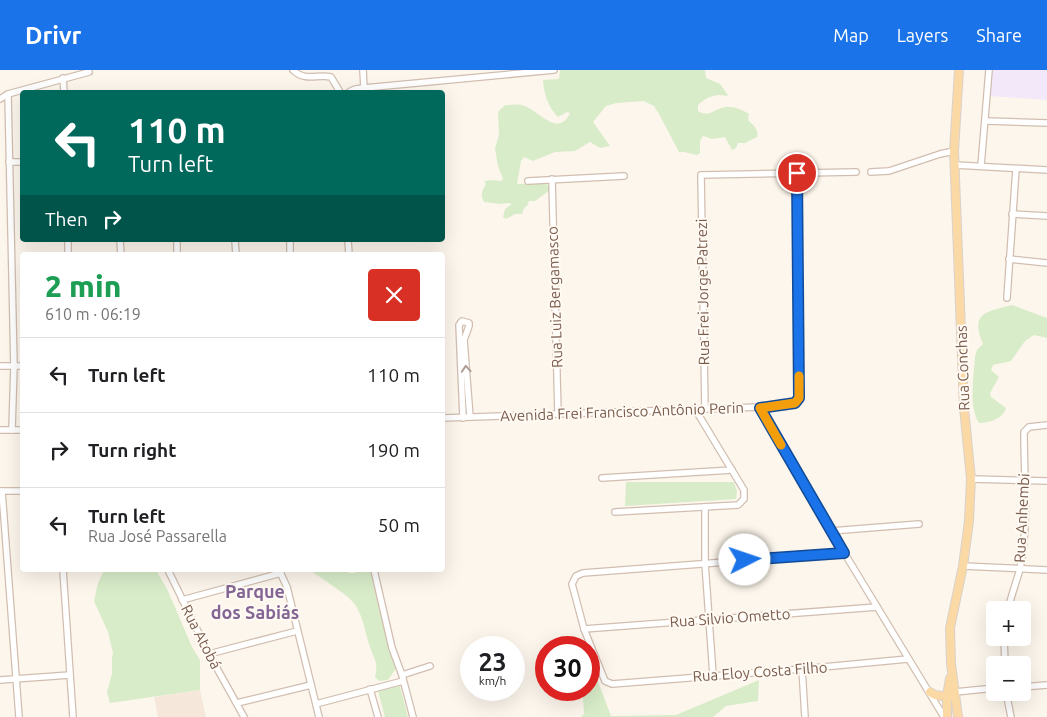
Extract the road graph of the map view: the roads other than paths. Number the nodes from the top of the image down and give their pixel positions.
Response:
1 (293, 70) edge
2 (363, 70) edge
3 (554, 70) edge
4 (959, 70) edge
5 (989, 70) edge
6 (89, 72) dead end
7 (325, 73) edge
8 (63, 78) junction
9 (364, 88) junction
10 (22, 90) edge
11 (64, 90) edge
12 (339, 90) edge
13 (353, 90) edge
14 (20, 91) edge
15 (8, 94) junction
16 (0, 98) edge
17 (986, 121) junction
18 (1047, 123) edge
19 (954, 151) junction
20 (9, 162) junction
21 (20, 162) edge
22 (955, 165) junction
23 (981, 166) junction
24 (1016, 169) junction
25 (1047, 170) edge
26 (856, 172) dead end
27 (871, 172) dead end
28 (797, 173) junction
29 (624, 176) dead end
30 (552, 179) junction
31 (528, 181) dead end
32 (1012, 214) junction
33 (1047, 216) edge
34 (1010, 259) junction
35 (1047, 263) edge
36 (1007, 298) dead end
37 (0, 366) edge
38 (14, 366) junction
39 (20, 366) edge
40 (760, 408) junction
41 (694, 409) junction
42 (705, 409) junction
43 (558, 414) junction
44 (470, 417) junction
45 (445, 418) edge
46 (463, 418) junction
47 (1047, 426) edge
48 (0, 430) edge
49 (12, 430) junction
50 (20, 430) edge
51 (732, 470) junction
52 (602, 478) dead end
53 (971, 479) junction
54 (1026, 481) junction
55 (1047, 481) edge
56 (1, 491) edge
57 (20, 491) edge
58 (706, 507) junction
59 (615, 512) dead end
60 (919, 524) dead end
61 (831, 532) junction
62 (844, 553) junction
63 (705, 563) junction
64 (963, 566) junction
65 (1020, 569) junction
66 (1047, 570) edge
67 (64, 572) edge
68 (169, 572) edge
69 (280, 572) edge
70 (374, 572) edge
71 (182, 600) junction
72 (1011, 601) edge
73 (877, 606) junction
74 (709, 620) junction
75 (584, 629) junction
76 (297, 631) junction
77 (209, 654) junction
78 (908, 659) junction
79 (430, 666) dead end
80 (802, 669) junction
81 (70, 675) junction
82 (713, 675) junction
83 (403, 678) junction
84 (16, 679) junction
85 (0, 680) edge
86 (311, 685) junction
87 (1047, 685) edge
88 (1031, 686) edge
89 (370, 689) junction
90 (986, 689) edge
91 (930, 692) junction
92 (951, 694) junction
93 (1008, 701) edge
94 (237, 703) junction
95 (316, 704) junction
96 (18, 717) edge
97 (73, 717) edge
98 (244, 717) edge
99 (319, 717) edge
100 (378, 717) edge
101 (412, 717) edge
102 (806, 717) edge
103 (945, 717) edge
104 (958, 717) edge
105 (1011, 717) edge

1 - 7 street
2 - 9 street
3 - 9 street
4 - 19 main road, Rua Conchas
5 - 17 street
6 - 8 street
7 - 12 street
8 - 10 street
8 - 11 street
9 - 13 street
14 - 15 street
15 - 16 street
15 - 20 street
17 - 18 street
17 - 23 street
19 - 22 main road, Rua Conchas
19 - 27 street
20 - 21 street
20 - 38 street
22 - 23 street
22 - 53 main road, Rua Conchas
23 - 24 street
24 - 25 street
24 - 32 street
26 - 28 street
28 - 40 street, Avenida Frei Francisco Antônio Perin
28 - 42 street, Rua Frei Jorge Patrezi
29 - 30 street
30 - 31 street
30 - 43 street, Rua Luiz Bergamasco
32 - 33 street
32 - 34 street
34 - 35 street
34 - 36 street
37 - 38 street
38 - 39 street
38 - 49 street
40 - 42 street, Avenida Frei Francisco Antônio Perin
40 - 61 street
41 - 42 street, Avenida Frei Francisco Antônio Perin
41 - 43 street, Avenida Frei Francisco Antônio Perin
41 - 51 street
43 - 44 street, Avenida Frei Francisco Antônio Perin
44 - 46 street, Avenida Frei Francisco Antônio Perin
44 -> 46 street
45 - 46 street, Avenida Frei Francisco Antônio Perin
47 - 54 street, Rua Anhembi
48 - 49 street
49 - 50 street
51 - 52 street
51 - 58 street
53 - 54 street
53 - 64 main road, Rua Conchas
54 - 55 street
54 - 65 street, Rua Anhembi
56 - 57 street
56 - 84 street
58 - 59 street
58 - 63 street
60 - 61 street
61 - 62 street
62 - 63 street
62 - 73 street
63 - 74 street
63 - 75 street
64 - 65 street
64 - 92 main road, Rua Conchas
65 - 66 street
65 - 72 street, Rua Anhembi
67 - 81 street
68 - 71 street, Rua Atobá
69 - 71 street
69 - 76 street
70 - 83 street
71 - 77 street, Rua Atobá
73 - 74 street, Rua Silvio Ometto
73 - 78 street
74 - 75 street, Rua Silvio Ometto
74 - 82 street
75 - 82 street, Rua Eloy Costa Filho
76 - 77 street
76 - 86 street
77 - 94 street, Rua Atobá
78 - 80 street, Rua Eloy Costa Filho
78 - 91 street
79 - 83 street
80 - 82 street, Rua Eloy Costa Filho
80 - 102 street
81 - 84 street
81 - 97 street
83 - 89 street
83 - 101 street
84 - 85 street
84 - 96 street
86 - 94 street
86 - 95 street
87 - 88 street
89 - 95 street
89 - 100 street
90 - 92 street
91 - 92 main road
91 - 103 street
92 - 103 main road, Rua Conchas
92 - 104 main road, Rua Conchas
93 - 105 street
94 - 98 street, Rua Atobá
95 - 99 street

